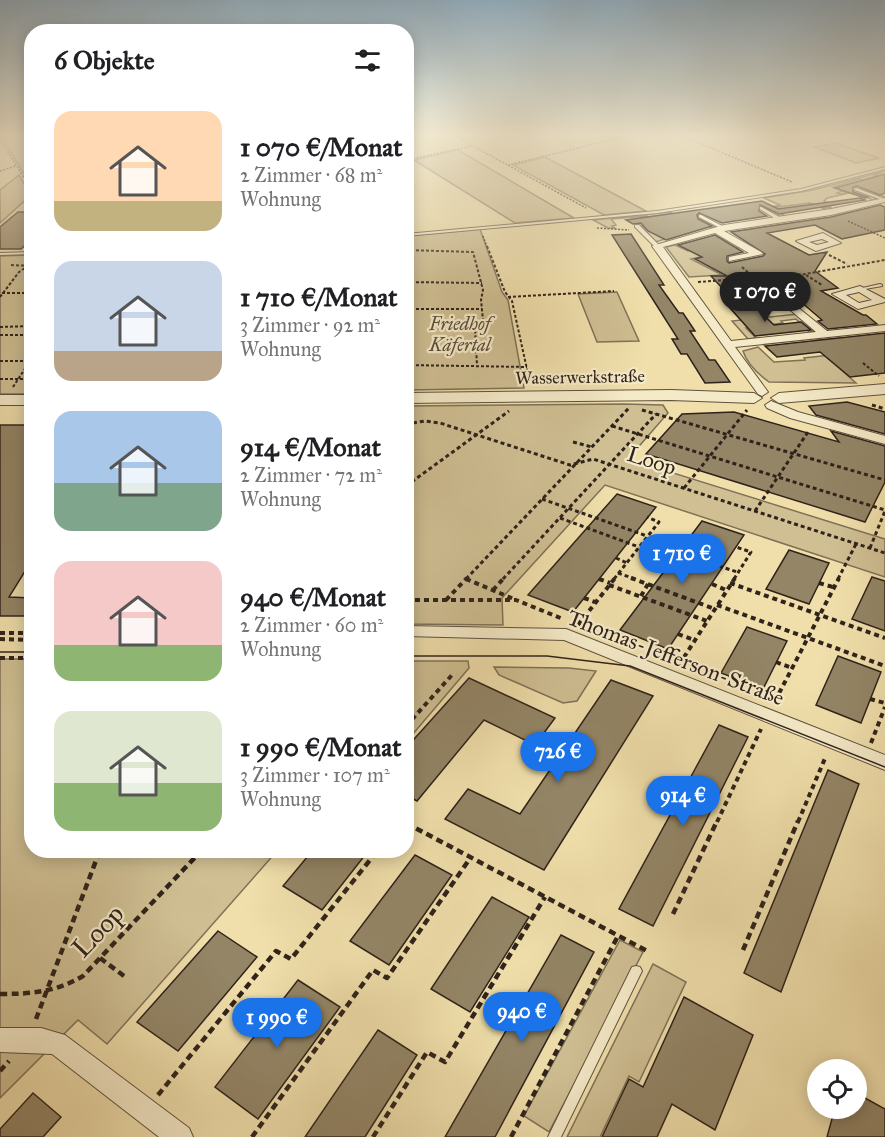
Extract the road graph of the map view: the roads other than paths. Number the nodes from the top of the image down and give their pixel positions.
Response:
1 (811, 188) edge
2 (855, 189) dead end
3 (883, 202) edge
4 (761, 208) dead end
5 (700, 216) dead end
6 (780, 222) junction
7 (639, 228) road end
8 (720, 229) junction
9 (794, 232) dead end
10 (414, 234) edge
11 (805, 238) dead end
12 (657, 246) junction
13 (24, 253) edge
14 (0, 254) edge
15 (732, 259) dead end
16 (880, 285) dead end
17 (860, 289) junction
18 (785, 300) road end
19 (869, 303) junction
20 (885, 315) edge
21 (885, 328) edge
22 (825, 335) junction
23 (727, 345) junction
24 (885, 389) edge
25 (5, 396) edge
26 (414, 398) edge
27 (24, 399) edge
28 (765, 399) junction
29 (885, 440) edge
30 (414, 631) edge
31 (885, 763) edge
32 (636, 971) dead end
33 (0, 1040) edge
34 (180, 1137) edge
35 (554, 1137) edge

1 - 10 lane
2 - 3 lane
3 - 6 street
4 - 6 lane
5 - 8 lane
6 - 8 street
7 - 12 lane
8 - 12 street
8 - 15 street
9 - 11 street
12 - 23 street
13 - 14 lane
16 - 17 lane
17 - 19 street
17 - 19 street
18 - 22 street
19 - 20 street
21 - 22 street
22 - 23 street
23 - 28 street
24 - 28 street, Wasserwerkstraße
25 - 27 street
26 - 28 street, Wasserwerkstraße
28 - 29 street
30 - 31 street, Thomas-Jefferson-Straße
32 - 35 lane
33 - 34 street

